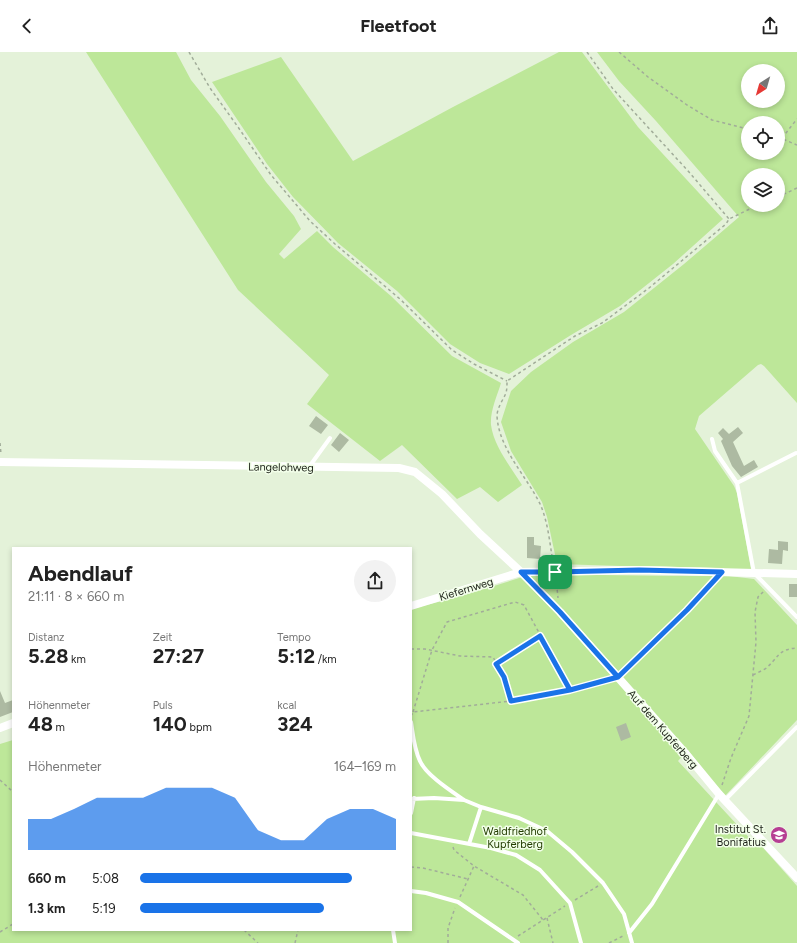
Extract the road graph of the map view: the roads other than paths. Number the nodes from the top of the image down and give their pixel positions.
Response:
1 (330, 438) dead end
2 (712, 439) dead end
3 (796, 453) dead end
4 (0, 462) edge
5 (309, 467) junction
6 (737, 483) junction
7 (521, 572) junction
8 (754, 573) junction
9 (797, 574) edge
10 (412, 606) edge
11 (797, 617) edge
12 (12, 723) edge
13 (797, 727) edge
14 (0, 728) edge
15 (412, 729) edge
16 (722, 797) junction
17 (412, 799) edge
18 (464, 800) junction
19 (481, 806) junction
20 (412, 833) edge
21 (469, 844) junction
22 (797, 878) edge
23 (412, 891) edge
24 (393, 931) edge
25 (629, 934) junction
26 (395, 943) edge
27 (518, 943) edge
28 (581, 943) edge
29 (632, 943) edge

1 - 5 lane
2 - 6 lane
3 - 6 lane
4 - 5 street, Langelohweg
5 - 7 street, Langelohweg
6 - 8 lane
7 - 8 street
7 - 10 street, Kiefernweg
7 - 16 street, Auf dem Kupferberg
8 - 9 street
8 - 11 lane
12 - 14 street
13 - 16 lane
15 - 18 lane
16 - 22 street, Auf dem Kupferberg
16 - 25 lane
17 - 18 lane
18 - 19 lane
19 - 21 lane
19 - 25 lane
20 - 21 lane
21 - 28 lane
23 - 27 lane
24 - 26 lane
25 - 29 lane

